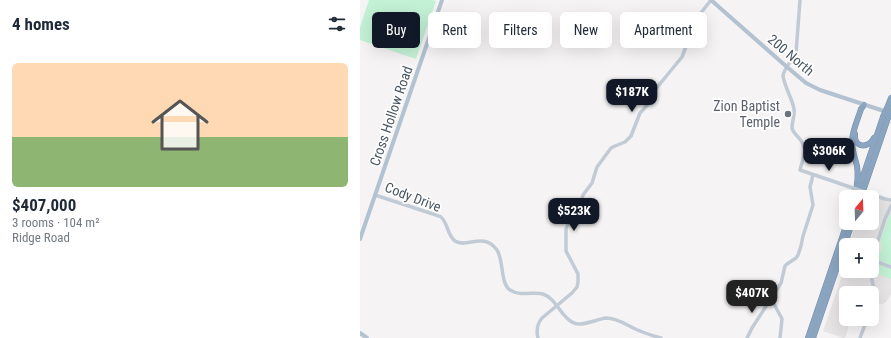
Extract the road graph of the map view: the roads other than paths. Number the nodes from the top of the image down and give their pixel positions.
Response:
1 (442, 0) edge
2 (711, 0) edge
3 (800, 0) edge
4 (787, 68) junction
5 (891, 98) edge
6 (864, 105) junction
7 (889, 108) edge
8 (886, 117) edge
9 (813, 175) junction
10 (856, 190) edge
11 (858, 190) edge
12 (863, 190) edge
13 (375, 195) junction
14 (884, 199) junction
15 (891, 200) edge
16 (891, 205) edge
17 (889, 212) edge
18 (845, 230) edge
19 (850, 230) edge
20 (360, 239) edge
21 (879, 240) edge
22 (879, 263) edge
23 (891, 267) edge
24 (771, 298) junction
25 (556, 306) junction
26 (864, 326) edge
27 (360, 333) edge
28 (367, 338) edge
29 (538, 338) edge
30 (661, 338) edge
31 (747, 338) edge
32 (780, 338) edge
33 (808, 338) edge
34 (813, 338) edge
35 (860, 338) edge

1 - 13 main road, Cross Hollow Road
2 - 4 main road, 200 North
2 - 25 street
3 - 4 street
4 - 6 main road, 200 North
4 - 9 street
5 - 7 highway
6 - 8 main road, 200 North
6 - 8 highway
6 - 10 highway
7 - 8 highway, bridge
8 - 11 highway
8 - 12 highway
9 - 14 street, bridge
9 - 24 street
13 - 20 main road, Cross Hollow Road
13 - 25 street, Cody Drive
14 - 15 street
14 - 16 street
16 - 17 street
17 - 21 street
18 - 33 highway
19 - 34 highway
22 - 23 street
24 - 31 street
24 - 32 street
25 - 29 street
25 - 30 street, Cody Drive
26 - 35 street
27 - 28 main road

